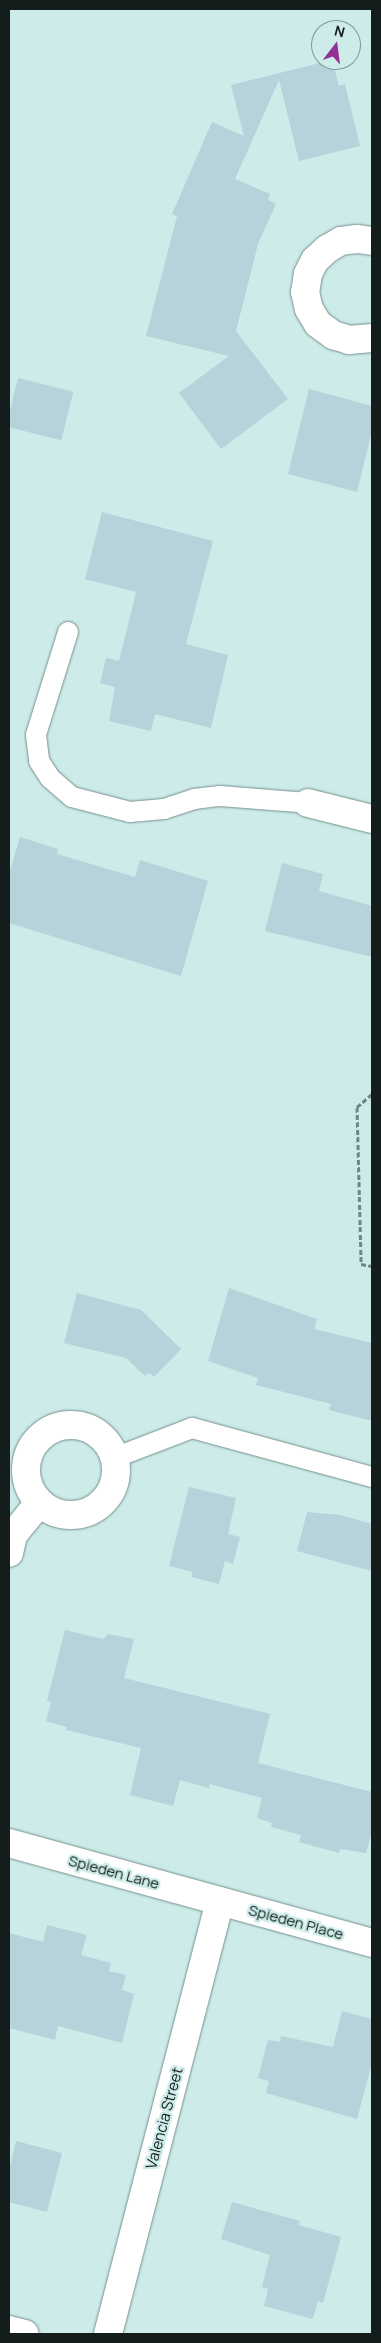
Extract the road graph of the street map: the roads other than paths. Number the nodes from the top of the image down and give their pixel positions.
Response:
1 (372, 242) edge
2 (372, 338) edge
3 (68, 632) dead end
4 (308, 802) joint
5 (372, 819) edge
6 (114, 1458) junction
7 (372, 1477) edge
8 (40, 1503) junction
9 (9, 1553) edge
10 (9, 1842) edge
11 (220, 1901) junction
12 (372, 1943) edge
13 (9, 2330) edge
14 (25, 2334) edge
15 (108, 2334) edge

1 - 2 street
3 - 4 lane
4 - 5 street
6 - 7 lane
6 - 8 street
6 - 8 street
8 - 9 street
10 - 11 street, Spieden Lane
11 - 12 street, Spieden Place
11 - 15 street, Valencia Street
13 - 14 street

